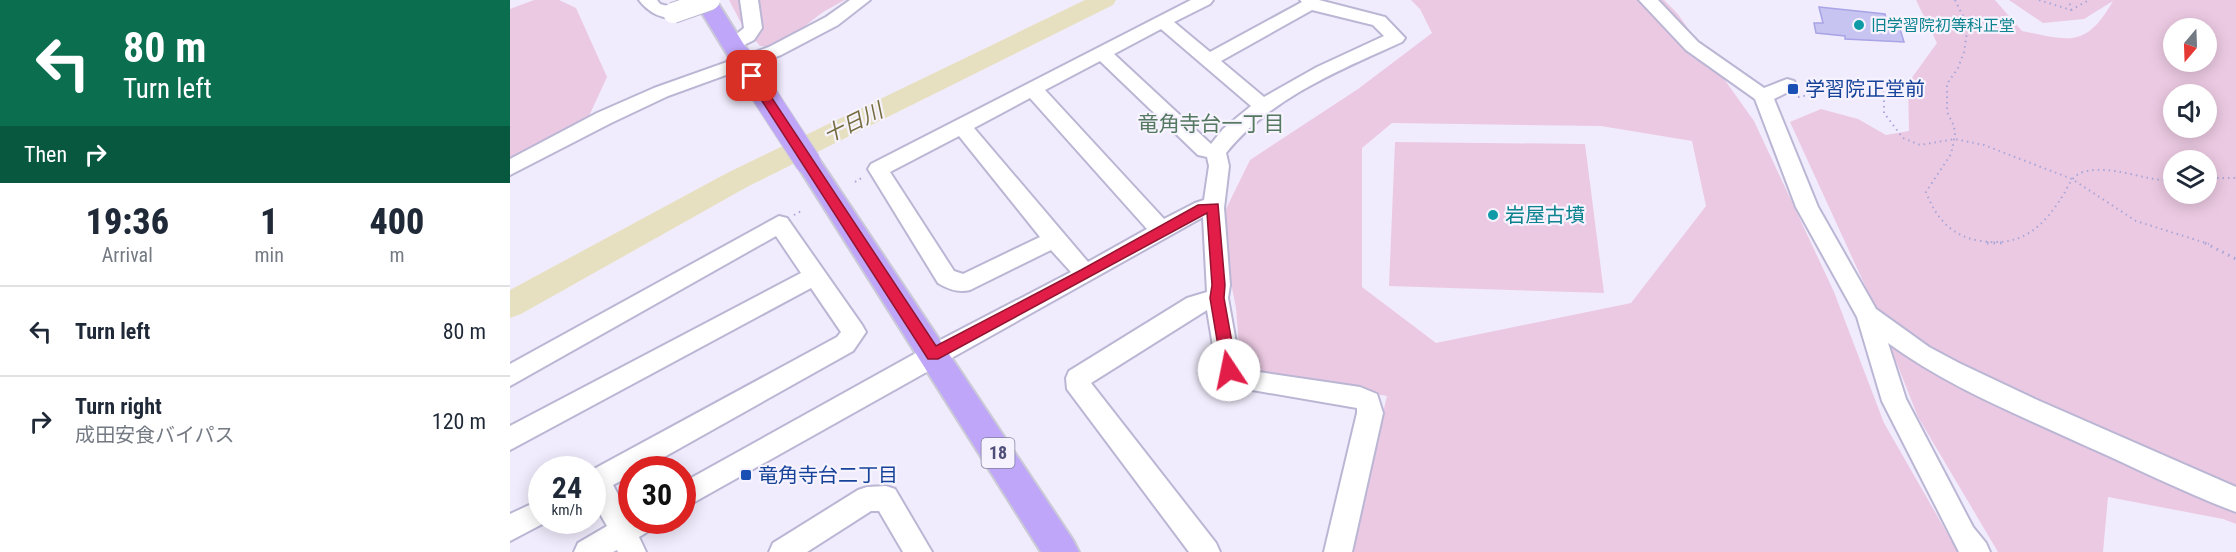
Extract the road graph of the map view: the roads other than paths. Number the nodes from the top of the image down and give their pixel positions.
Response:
1 (648, 0) edge
2 (705, 0) edge
3 (710, 0) edge
4 (749, 0) edge
5 (861, 0) edge
6 (1204, 0) edge
7 (1648, 0) edge
8 (1311, 1) edge
9 (1163, 22) junction
10 (736, 52) junction
11 (1103, 54) junction
12 (1210, 60) junction
13 (1787, 85) dead end
14 (1033, 89) junction
15 (1765, 100) junction
16 (1264, 107) junction
17 (960, 125) junction
18 (1216, 152) junction
19 (510, 168) edge
20 (1213, 208) junction
21 (1162, 231) junction
22 (1054, 239) junction
23 (1086, 274) junction
24 (815, 276) junction
25 (1217, 298) junction
26 (1868, 316) junction
27 (933, 355) junction
28 (510, 376) edge
29 (510, 439) edge
30 (606, 475) edge
31 (696, 489) edge
32 (606, 498) edge
33 (2236, 500) edge
34 (528, 518) edge
35 (510, 528) edge
36 (632, 535) edge
37 (588, 552) edge
38 (783, 552) edge
39 (918, 552) edge
40 (1062, 552) edge
41 (1206, 552) edge
42 (1338, 552) edge
43 (1976, 552) edge

1 - 3 street, bridge
2 - 10 main road, 18
4 - 10 street
5 - 19 street
6 - 9 street
7 - 15 street
8 - 12 street
8 - 16 street
9 - 11 street
9 - 12 street
10 - 27 main road, 18, bridge
11 - 14 street
11 - 18 street
12 - 16 street
13 - 15 street
14 - 17 street
14 - 21 street
15 - 26 street
16 - 18 street
17 - 22 street
17 - 22 street
18 - 20 street
20 - 21 street
20 - 25 street
21 - 23 street
22 - 23 street
23 - 27 street
24 - 28 street
24 - 29 street
24 - 30 street
25 - 41 street
25 - 42 street
26 - 33 street
26 - 43 street
27 - 31 street
27 - 40 main road, 18
32 - 36 street
34 - 35 street
36 - 37 street
38 - 39 street

